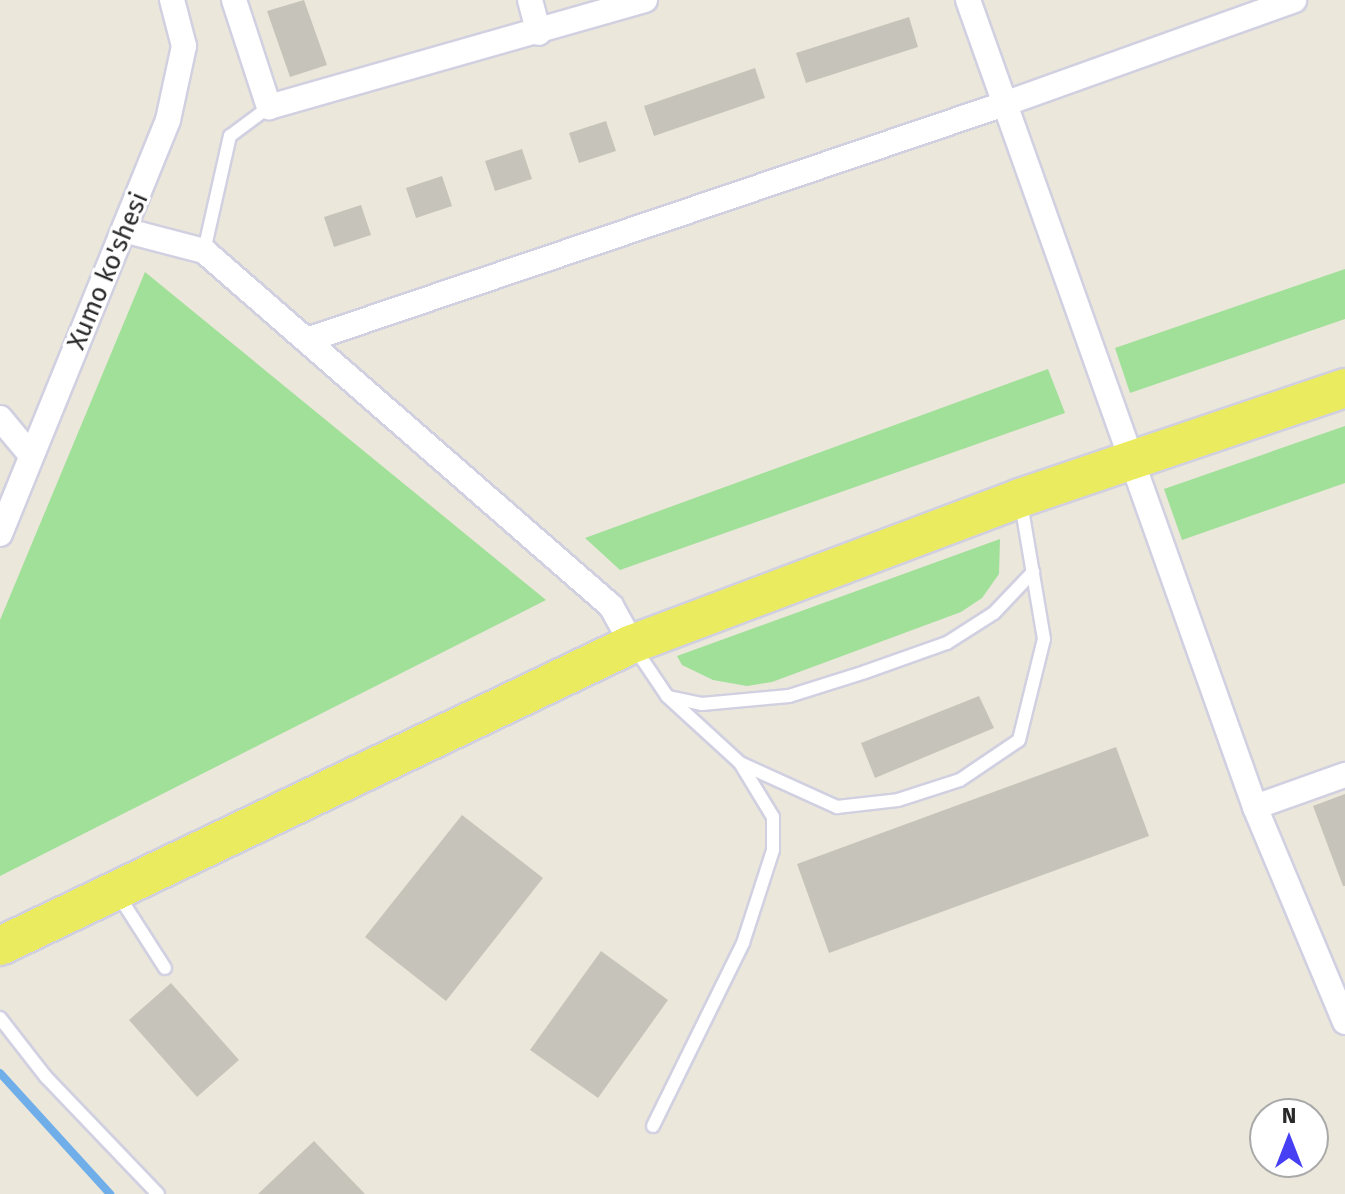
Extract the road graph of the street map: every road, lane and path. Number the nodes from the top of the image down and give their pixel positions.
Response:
1 (172, 0) edge
2 (234, 0) edge
3 (530, 0) edge
4 (645, 0) edge
5 (968, 0) edge
6 (1294, 0) edge
7 (539, 33) junction
8 (1007, 103) junction
9 (269, 107) junction
10 (127, 231) junction
11 (204, 251) junction
12 (307, 340) junction
13 (1345, 388) edge
14 (0, 418) edge
15 (30, 454) junction
16 (1129, 463) junction
17 (1020, 498) junction
18 (0, 534) edge
19 (1033, 572) junction
20 (632, 644) junction
21 (667, 696) junction
22 (740, 763) junction
23 (1345, 775) edge
24 (1255, 807) junction
25 (115, 891) junction
26 (0, 946) edge
27 (165, 968) dead end
28 (1337, 981) edge
29 (0, 1018) edge
30 (1345, 1022) edge
31 (653, 1126) dead end
32 (158, 1194) edge

1 - 10 street, Xumo ko'shesi
2 - 9 street
3 - 7 street
4 - 7 street
5 - 8 street
6 - 8 street
7 - 9 street
8 - 12 street
8 - 16 street
9 - 11 lane
10 - 11 street
10 - 15 street, Xumo ko'shesi
11 - 12 street
12 - 20 street
13 - 16 main road
14 - 15 street
15 - 18 street, Xumo ko'shesi
16 - 17 main road
16 - 24 street
17 - 19 lane
17 - 20 main road
19 - 21 lane
19 - 22 lane
20 - 21 lane
20 - 25 main road
21 - 22 lane
22 - 31 lane
23 - 24 street
24 - 28 street
25 - 26 main road
25 - 27 lane
28 - 30 street
29 - 32 lane

